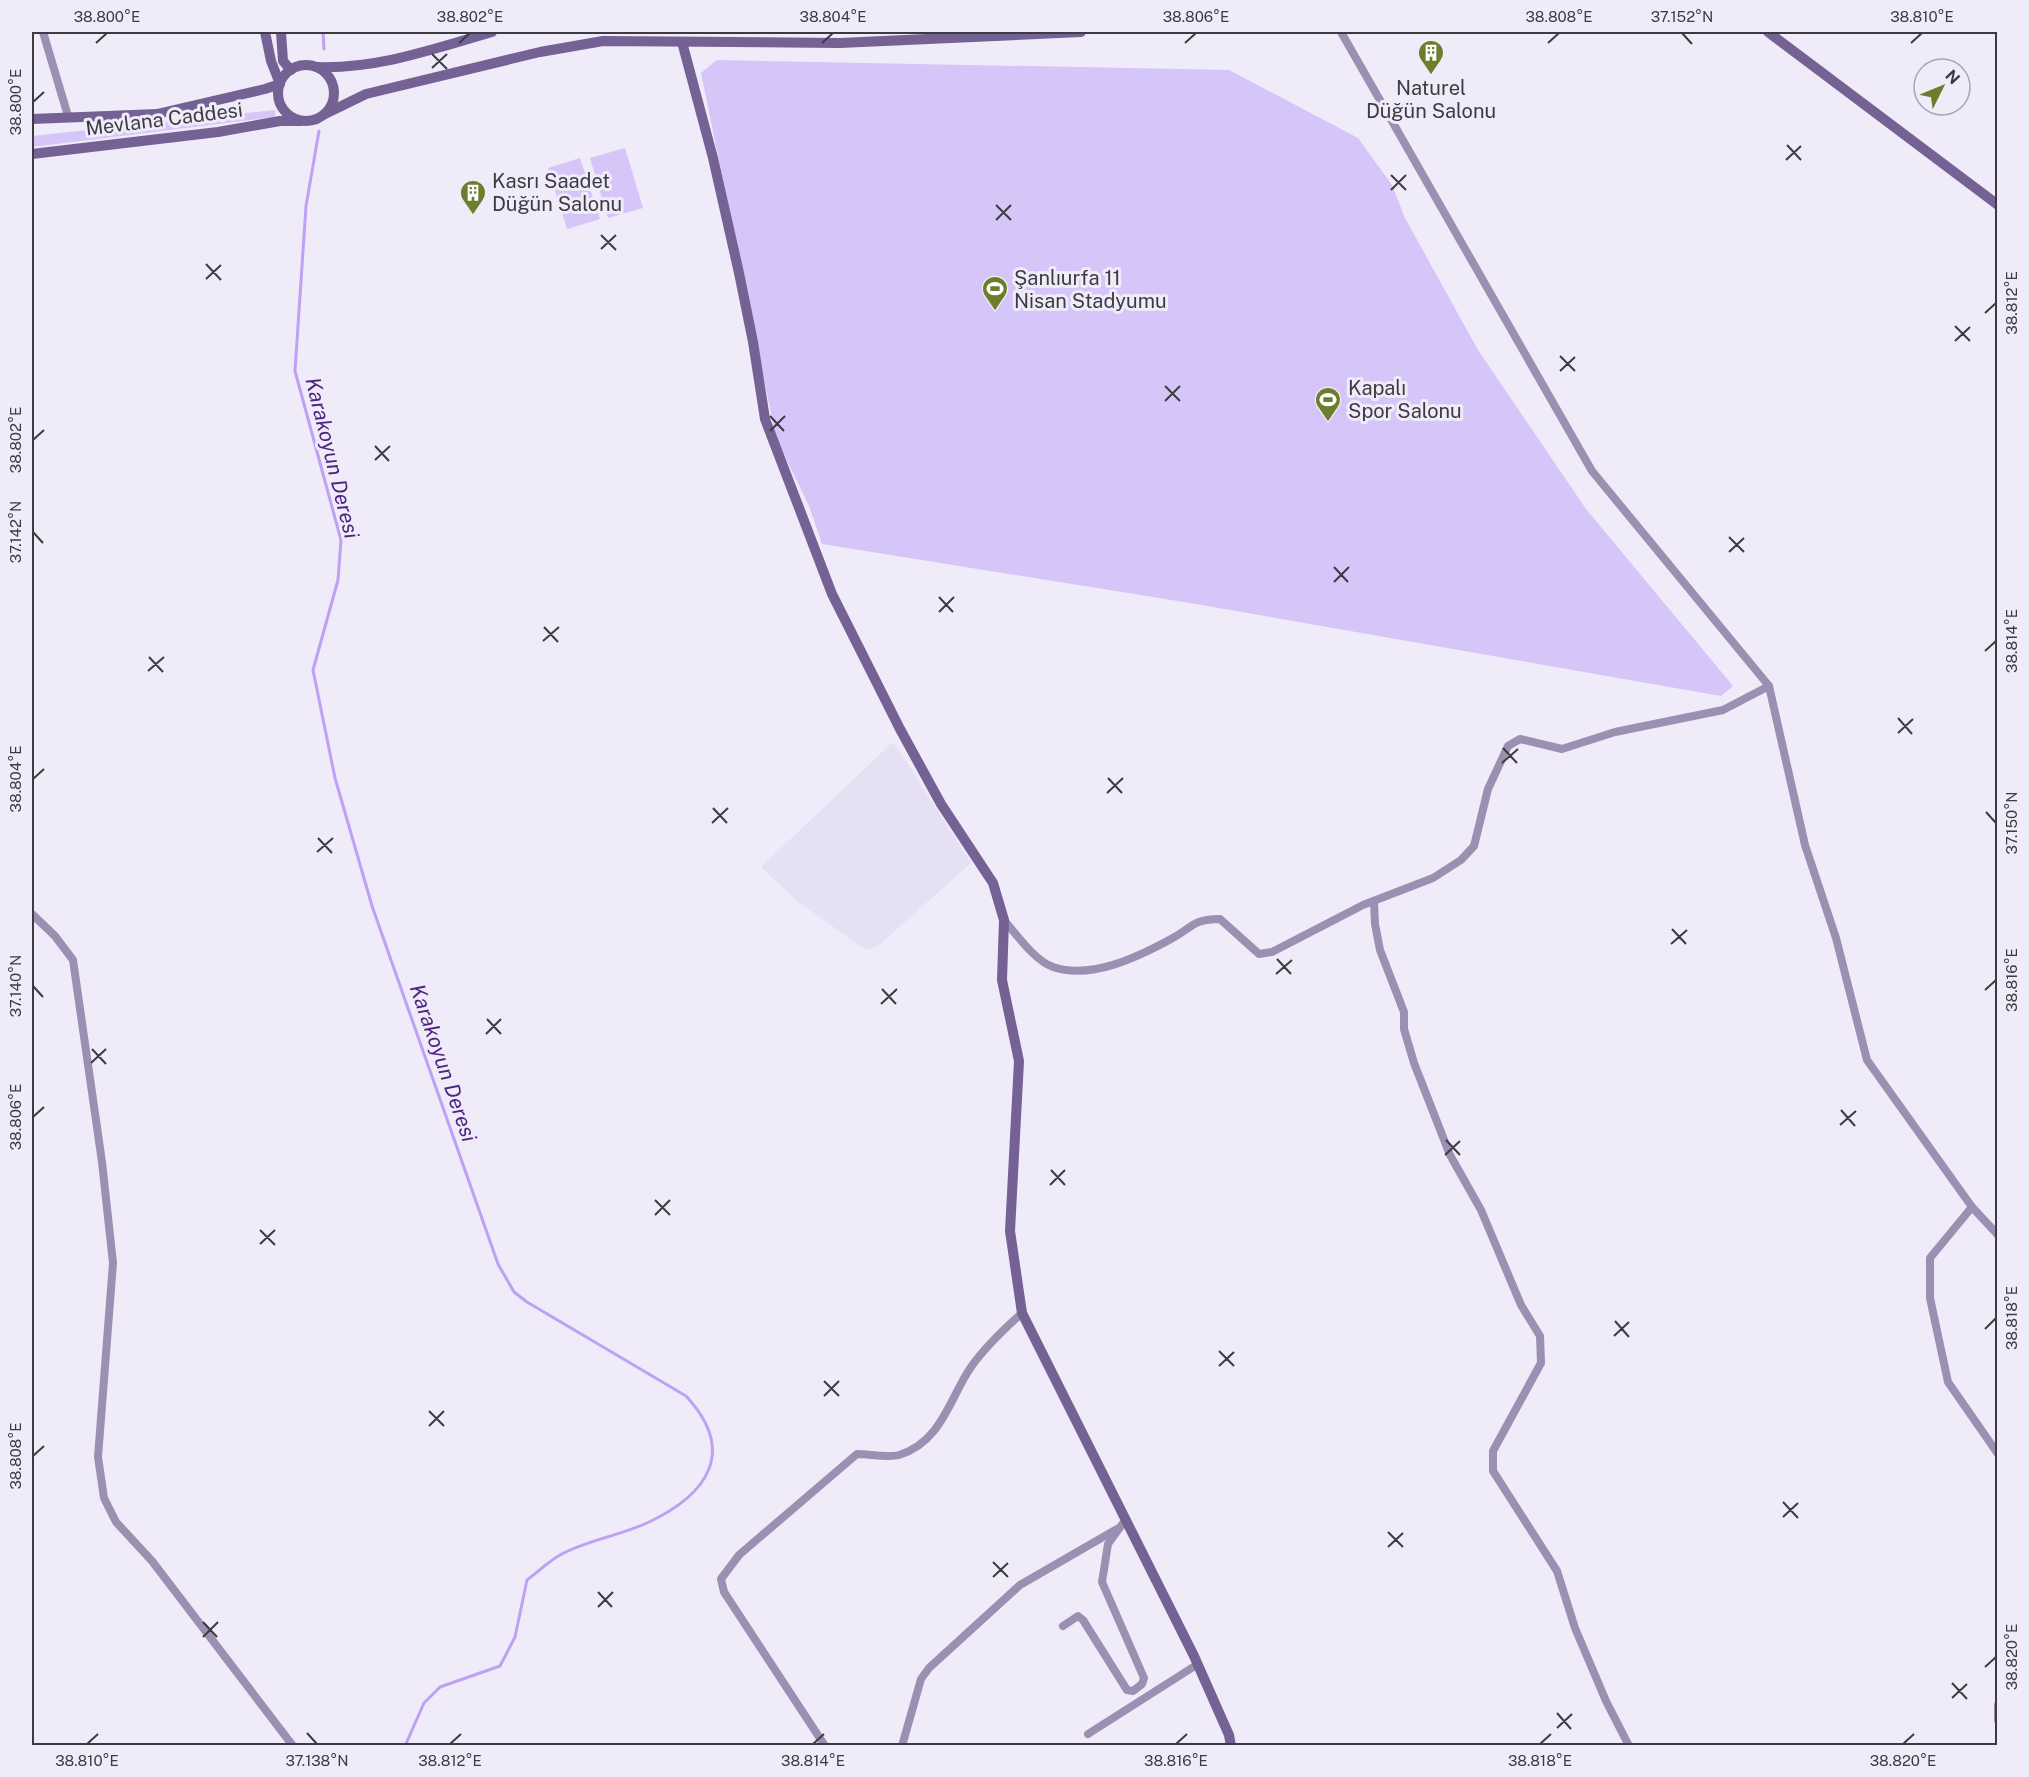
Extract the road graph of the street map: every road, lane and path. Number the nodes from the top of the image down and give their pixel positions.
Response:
1 (43, 32) edge
2 (265, 32) edge
3 (281, 32) edge
4 (492, 32) edge
5 (1081, 32) edge
6 (1341, 32) edge
7 (1768, 32) edge
8 (682, 42) junction
9 (317, 67) junction
10 (291, 70) junction
11 (280, 84) junction
12 (326, 114) junction
13 (68, 116) junction
14 (32, 119) edge
15 (301, 121) junction
16 (32, 154) edge
17 (1998, 205) edge
18 (1769, 686) junction
19 (1374, 901) junction
20 (32, 914) edge
21 (1004, 920) junction
22 (1972, 1206) junction
23 (1998, 1235) edge
24 (1022, 1313) junction
25 (1998, 1454) edge
26 (1126, 1519) junction
27 (1117, 1529) junction
28 (1064, 1626) dead end
29 (1198, 1664) junction
30 (1998, 1705) edge
31 (1998, 1720) edge
32 (1088, 1734) dead end
33 (293, 1746) edge
34 (825, 1746) edge
35 (902, 1746) edge
36 (1231, 1746) edge
37 (1629, 1746) edge

1 - 13 street
2 - 11 main road
3 - 10 main road
4 - 9 main road
5 - 8 main road
6 - 18 street
7 - 17 main road
8 - 12 main road
8 - 21 main road
9 - 10 main road
9 - 12 main road
10 - 11 main road
11 - 13 main road, Mevlana Caddesi
11 - 15 main road
12 - 15 main road
13 - 14 main road, Mevlana Caddesi
15 - 16 main road, Mevlana Caddesi
18 - 19 street
18 - 22 street
19 - 21 street
19 - 37 street
20 - 33 street
21 - 24 main road
22 - 23 street
22 - 25 street
24 - 26 main road
24 - 34 street
26 - 27 street
26 - 29 main road
27 - 28 street
27 - 35 street
29 - 32 street
29 - 36 main road
30 - 31 street

